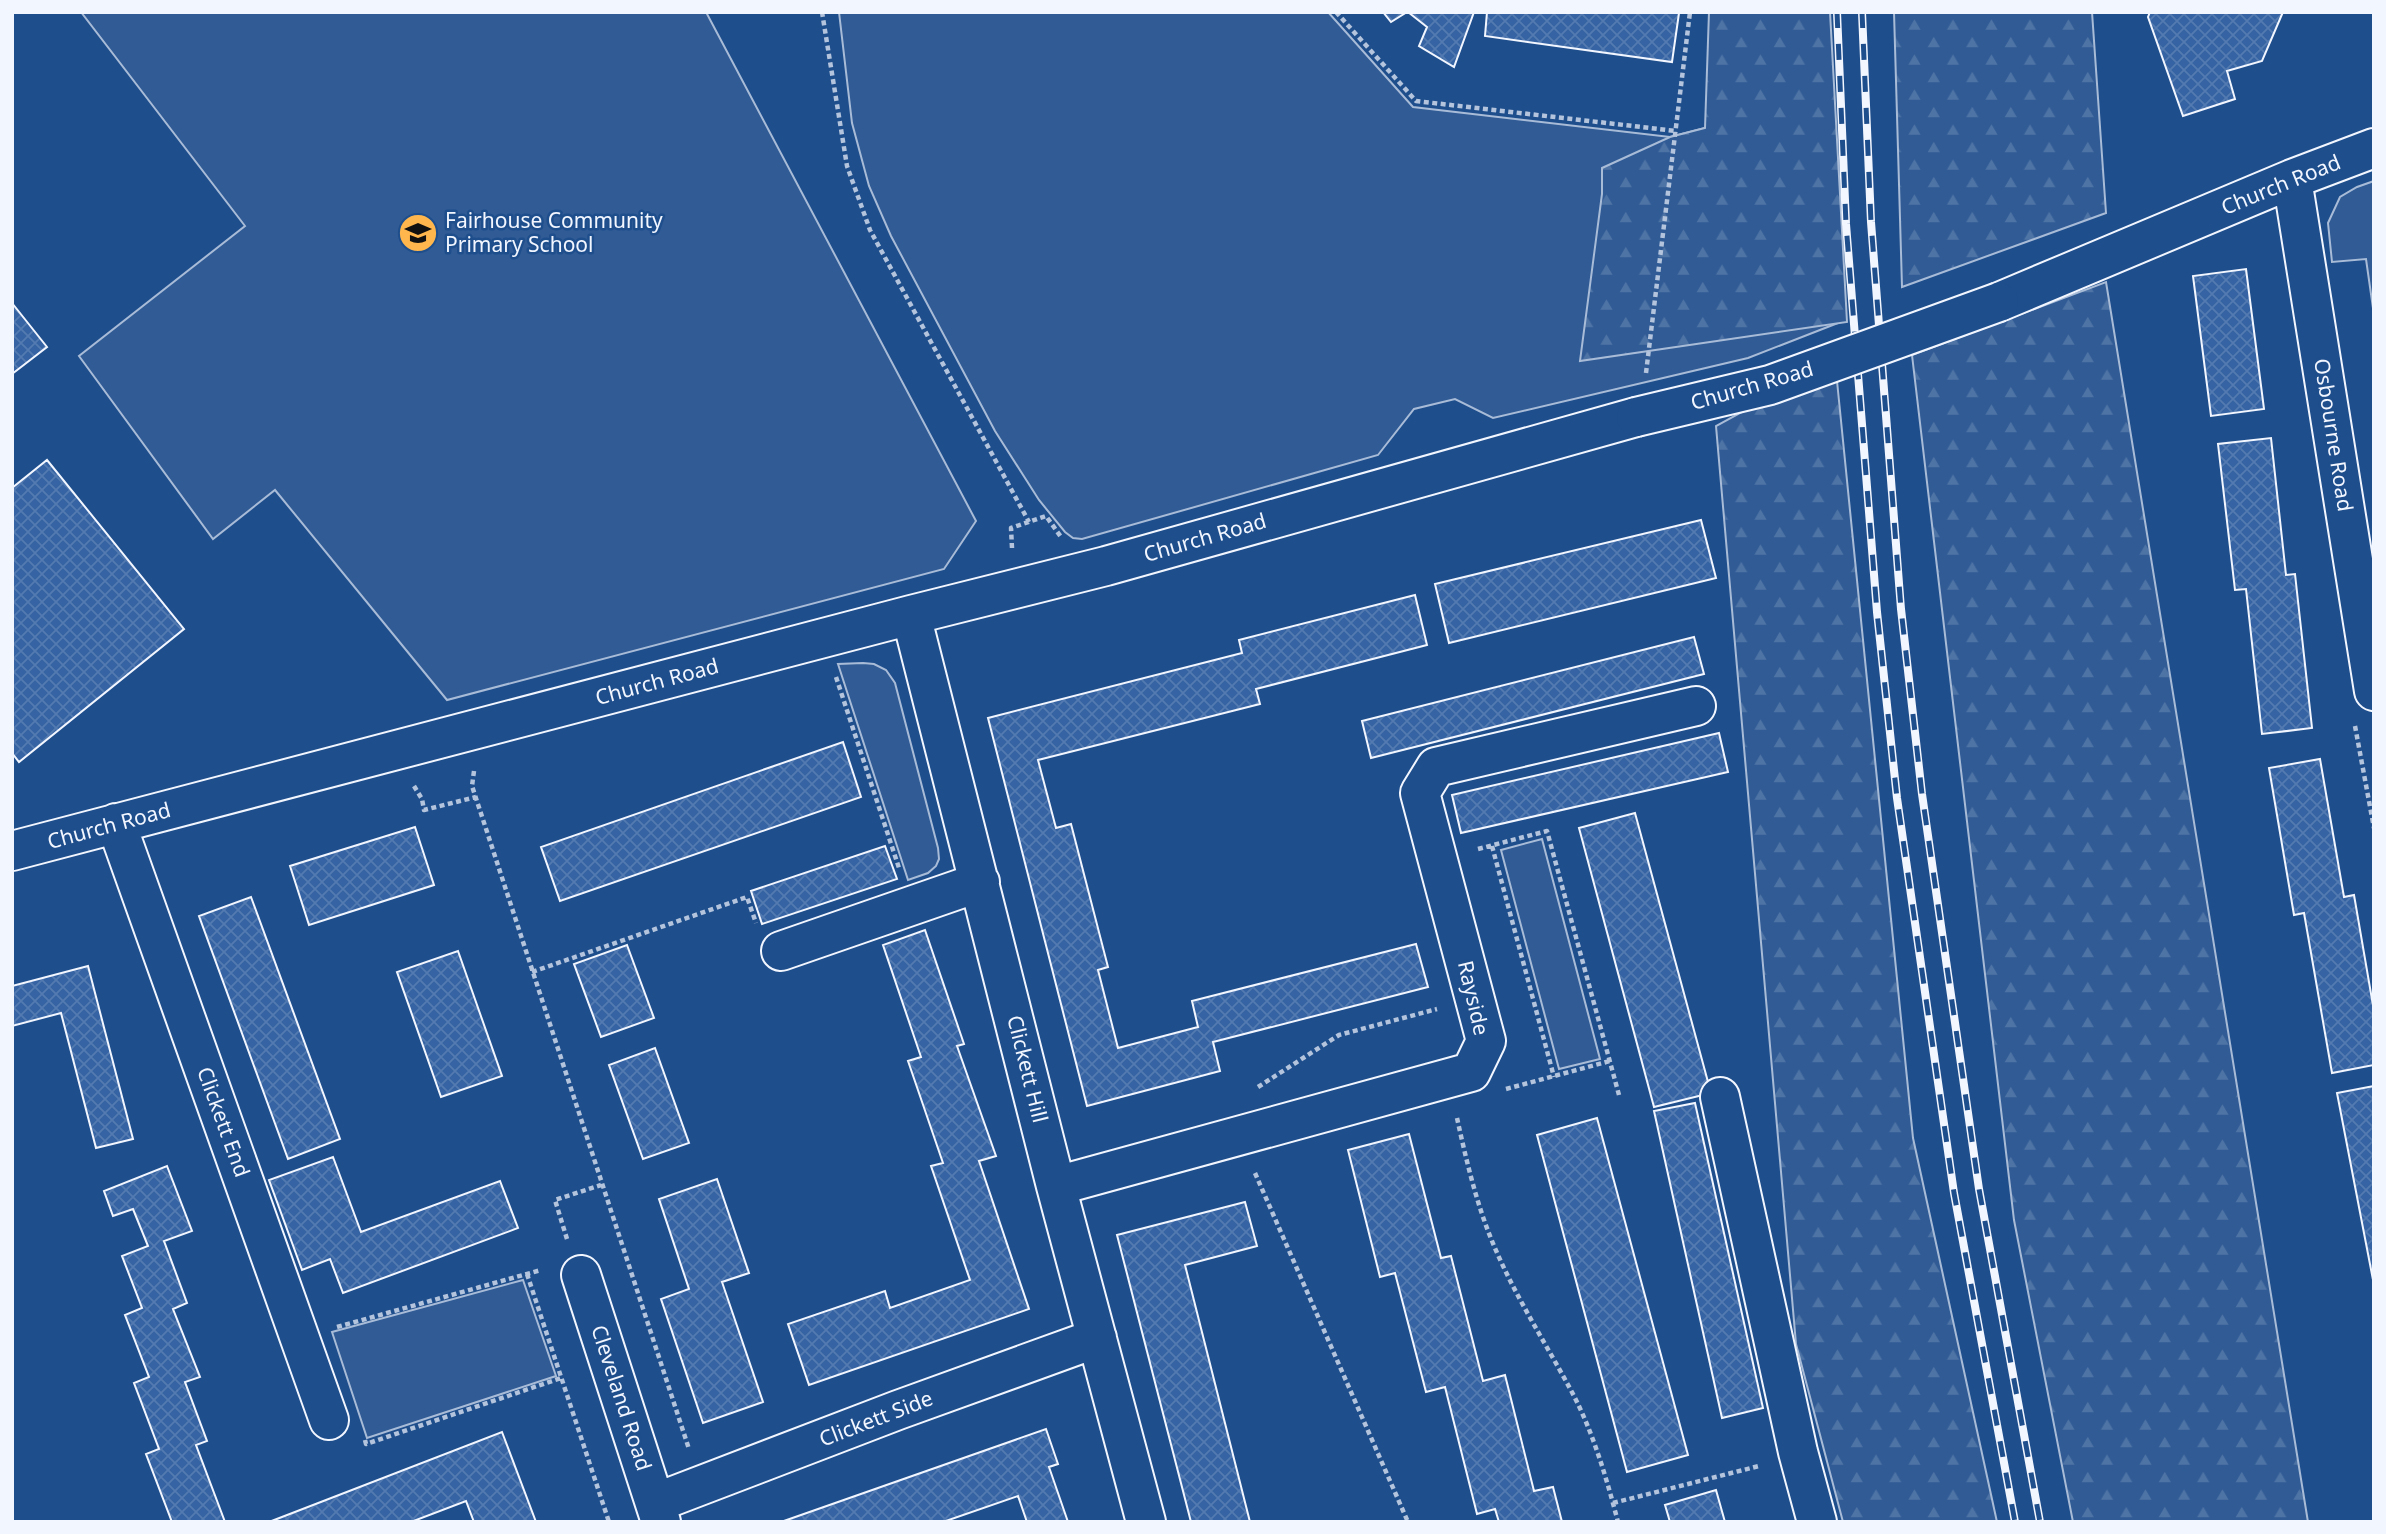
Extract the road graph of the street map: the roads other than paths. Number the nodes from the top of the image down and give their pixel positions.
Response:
1 (2374, 148) edge
2 (2292, 179) junction
3 (2363, 558) edge
4 (911, 615) junction
5 (2374, 691) edge
6 (1696, 706) dead end
7 (116, 823) junction
8 (12, 851) edge
9 (980, 883) junction
10 (770, 943) road end
11 (1720, 1097) dead end
12 (1056, 1185) junction
13 (567, 1261) road end
14 (1097, 1338) junction
15 (346, 1425) road end
16 (658, 1512) edge
17 (1146, 1522) edge
18 (1817, 1522) edge

1 - 2 street, Church Road
2 - 3 street, Osbourne Road
2 - 4 street, Church Road, bridge
3 - 5 street, Osbourne Road
4 - 7 street, Church Road
4 - 9 street, Clickett Hill
6 - 12 street, Rayside
7 - 8 street, Church Road
7 - 15 street, Clickett End
9 - 10 street
9 - 12 street, Clickett Hill
11 - 18 street
12 - 14 street, Clickett Hill
13 - 16 street, Cleveland Road
14 - 16 street, Clickett Side
14 - 17 street, Clickett Hill

